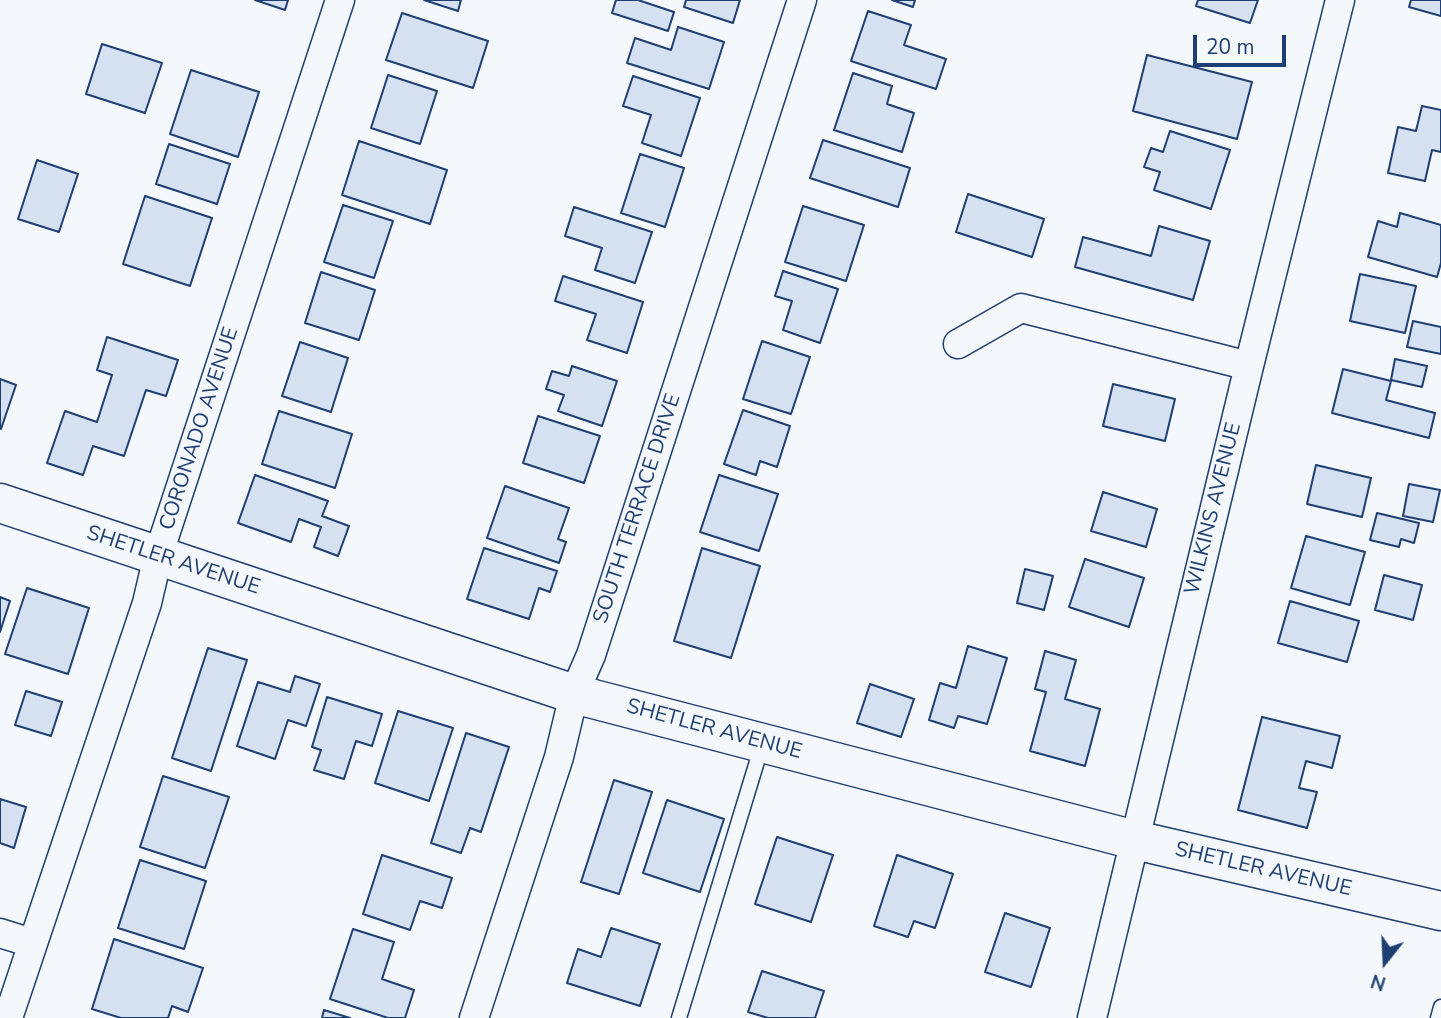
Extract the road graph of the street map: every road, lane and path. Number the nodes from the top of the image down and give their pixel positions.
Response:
1 (340, 0) edge
2 (802, 0) edge
3 (1340, 0) edge
4 (958, 344) dead end
5 (1249, 366) junction
6 (0, 503) edge
7 (158, 556) junction
8 (574, 694) junction
9 (763, 743) junction
10 (1135, 840) junction
11 (1441, 911) edge
12 (0, 933) edge
13 (32, 943) junction
14 (1441, 1007) edge
15 (8, 1018) edge
16 (474, 1018) edge
17 (679, 1018) edge
18 (1092, 1018) edge
19 (1438, 1018) edge

1 - 7 street, CORONADO AVENUE
2 - 8 street, SOUTH TERRACE DRIVE
3 - 5 street, WILKINS AVENUE
4 - 5 street
5 - 10 street, WILKINS AVENUE
6 - 7 street, SHETLER AVENUE
7 - 8 street, SHETLER AVENUE
7 - 13 street, CORONADO AVENUE
8 - 9 street, SHETLER AVENUE
8 - 16 street, SOUTH TERRACE DRIVE
9 - 10 street, SHETLER AVENUE
9 - 17 lane
10 - 11 street, SHETLER AVENUE
10 - 18 street, WILKINS AVENUE
12 - 13 street
13 - 15 street, CORONADO AVENUE
14 - 19 lane

